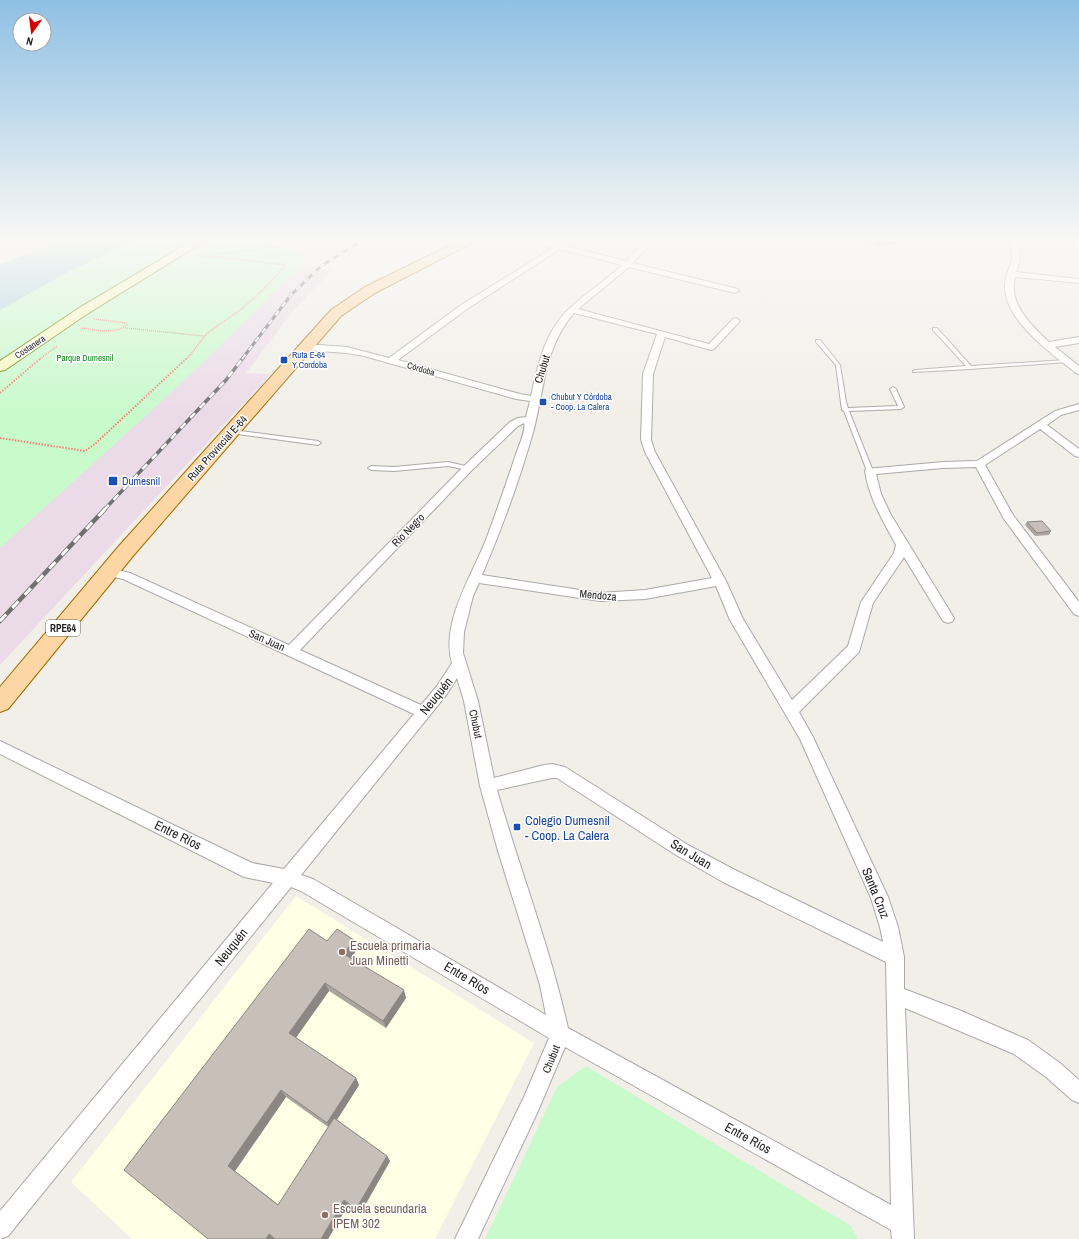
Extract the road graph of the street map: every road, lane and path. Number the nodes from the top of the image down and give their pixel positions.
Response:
1 (107, 297) edge
2 (253, 297) edge
3 (361, 297) edge
4 (478, 297) edge
5 (588, 297) edge
6 (1010, 297) edge
7 (572, 310) junction
8 (95, 318) dead end
9 (736, 321) dead end
10 (87, 324) dead end
11 (82, 328) junction
12 (124, 328) junction
13 (935, 329) dead end
14 (76, 331) dead end
15 (662, 333) junction
16 (204, 336) junction
17 (1079, 340) edge
18 (818, 341) dead end
19 (60, 343) dead end
20 (1048, 345) junction
21 (305, 347) junction
22 (392, 360) junction
23 (1067, 361) junction
24 (0, 367) edge
25 (970, 368) junction
26 (915, 371) dead end
27 (1079, 371) edge
28 (893, 389) dead end
29 (0, 392) edge
30 (535, 399) junction
31 (1079, 407) edge
32 (845, 410) junction
33 (531, 419) junction
34 (1040, 424) junction
35 (232, 432) junction
36 (0, 438) edge
37 (318, 443) dead end
38 (1079, 454) edge
39 (979, 464) junction
40 (371, 468) dead end
41 (468, 468) junction
42 (870, 472) junction
43 (902, 546) junction
44 (109, 572) junction
45 (475, 578) junction
46 (720, 582) junction
47 (1079, 611) edge
48 (948, 618) dead end
49 (291, 651) junction
50 (459, 664) junction
51 (0, 703) edge
52 (791, 710) junction
53 (423, 712) junction
54 (0, 747) edge
55 (488, 786) junction
56 (288, 878) junction
57 (895, 957) junction
58 (894, 995) junction
59 (560, 1034) junction
60 (1079, 1093) edge
61 (0, 1228) edge
62 (902, 1231) edge
63 (466, 1239) edge

1 - 24 street, Costanera
2 - 16 path
3 - 21 main road, Ruta Provincial E-64 / RPE64
4 - 22 street
5 - 7 street, Chubut
6 - 20 street
7 - 15 street
7 - 30 street, Chubut
8 - 12 path
9 - 15 street
10 - 11 path
11 - 12 path
11 - 14 path
12 - 16 path
13 - 25 lane
15 - 46 street, Santa Cruz
16 - 36 path
17 - 20 street
18 - 32 lane
19 - 29 path
20 - 23 street
21 - 22 street, Córdoba
21 - 35 main road, Ruta Provincial E-64 / RPE64
22 - 30 street, Córdoba
23 - 25 lane
23 - 27 street
25 - 26 lane
28 - 32 lane
30 - 33 street, Chubut
31 - 34 street
32 - 42 lane
33 - 41 street, Río Negro
33 - 45 street, Chubut
34 - 38 street
34 - 39 street
35 - 37 lane
35 - 44 main road, Ruta Provincial E-64 / RPE64
39 - 42 street
39 - 47 street
40 - 41 lane
41 - 49 street, Río Negro
42 - 43 street
43 - 48 street
43 - 52 street
44 - 49 street, San Juan
44 - 51 main road, Ruta Provincial E-64 / RPE64
45 - 46 street, Mendoza
45 - 50 street, Chubut
46 - 52 street, Santa Cruz
49 - 53 street, San Juan
50 - 53 street, Neuquén
50 - 55 street, Chubut
52 - 57 street, Santa Cruz
53 - 56 street, Neuquén
54 - 56 street, Entre Ríos
55 - 57 street, San Juan
55 - 59 street, Chubut
56 - 59 street, Entre Ríos
56 - 61 street, Neuquén
57 - 58 street, Santa Cruz
58 - 60 street
58 - 62 street, Santa Cruz
59 - 62 street, Entre Ríos
59 - 63 street, Chubut

